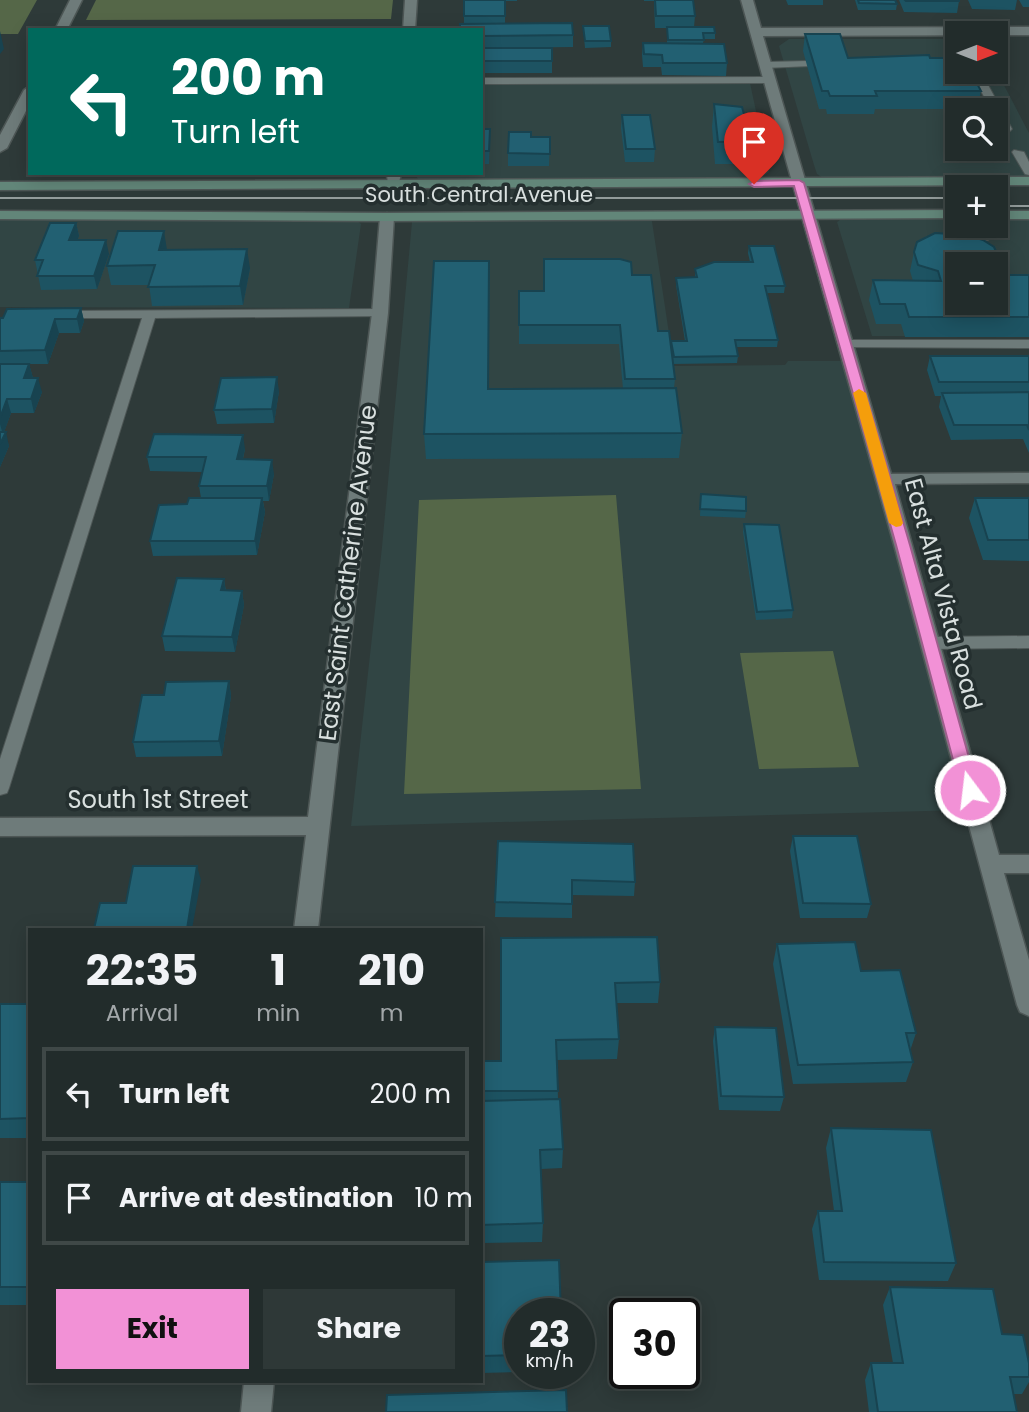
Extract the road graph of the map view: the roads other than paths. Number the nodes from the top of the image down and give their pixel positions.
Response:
1 (76, 0) edge
2 (411, 0) edge
3 (747, 0) edge
4 (62, 28) edge
5 (408, 28) edge
6 (1029, 31) edge
7 (756, 32) junction
8 (807, 64) edge
9 (765, 65) junction
10 (769, 79) junction
11 (483, 80) edge
12 (28, 94) edge
13 (0, 148) edge
14 (1018, 152) dead end
15 (1029, 172) edge
16 (394, 179) edge
17 (1029, 181) edge
18 (0, 186) edge
19 (803, 199) junction
20 (945, 213) edge
21 (0, 215) edge
22 (1008, 215) edge
23 (1029, 215) edge
24 (387, 217) junction
25 (380, 313) junction
26 (41, 314) edge
27 (150, 314) junction
28 (846, 344) junction
29 (1029, 344) edge
30 (1029, 478) edge
31 (884, 479) junction
32 (1029, 642) edge
33 (929, 643) junction
34 (0, 788) edge
35 (0, 827) edge
36 (317, 827) junction
37 (990, 864) junction
38 (1029, 864) edge
39 (306, 928) edge
40 (1029, 1005) edge
41 (259, 1383) edge
42 (256, 1412) edge

1 - 4 street
2 - 5 street
3 - 7 street, East Alta Vista Road
6 - 7 street
7 - 9 street, East Alta Vista Road
8 - 9 lane
9 - 10 street, East Alta Vista Road
10 - 11 lane
10 - 19 street, East Alta Vista Road
12 - 13 street
14 - 15 lane
16 - 18 main road, South Central Avenue
16 - 19 main road, South Central Avenue
17 - 19 main road, South Central Avenue
19 - 20 main road, South Central Avenue
19 - 24 main road, South Central Avenue
19 - 28 street, East Alta Vista Road
21 - 24 main road, South Central Avenue
22 - 23 main road
24 - 25 street, East Saint Catherine Avenue
25 - 27 lane
25 - 36 street, East Saint Catherine Avenue
26 - 27 lane
27 - 34 lane
28 - 29 lane
28 - 31 street, East Alta Vista Road
30 - 31 street
31 - 33 street, East Alta Vista Road
32 - 33 lane
33 - 37 street, East Alta Vista Road
35 - 36 street, South 1st Street
36 - 39 street, East Saint Catherine Avenue
37 - 38 street
37 - 40 street, East Alta Vista Road
41 - 42 street

